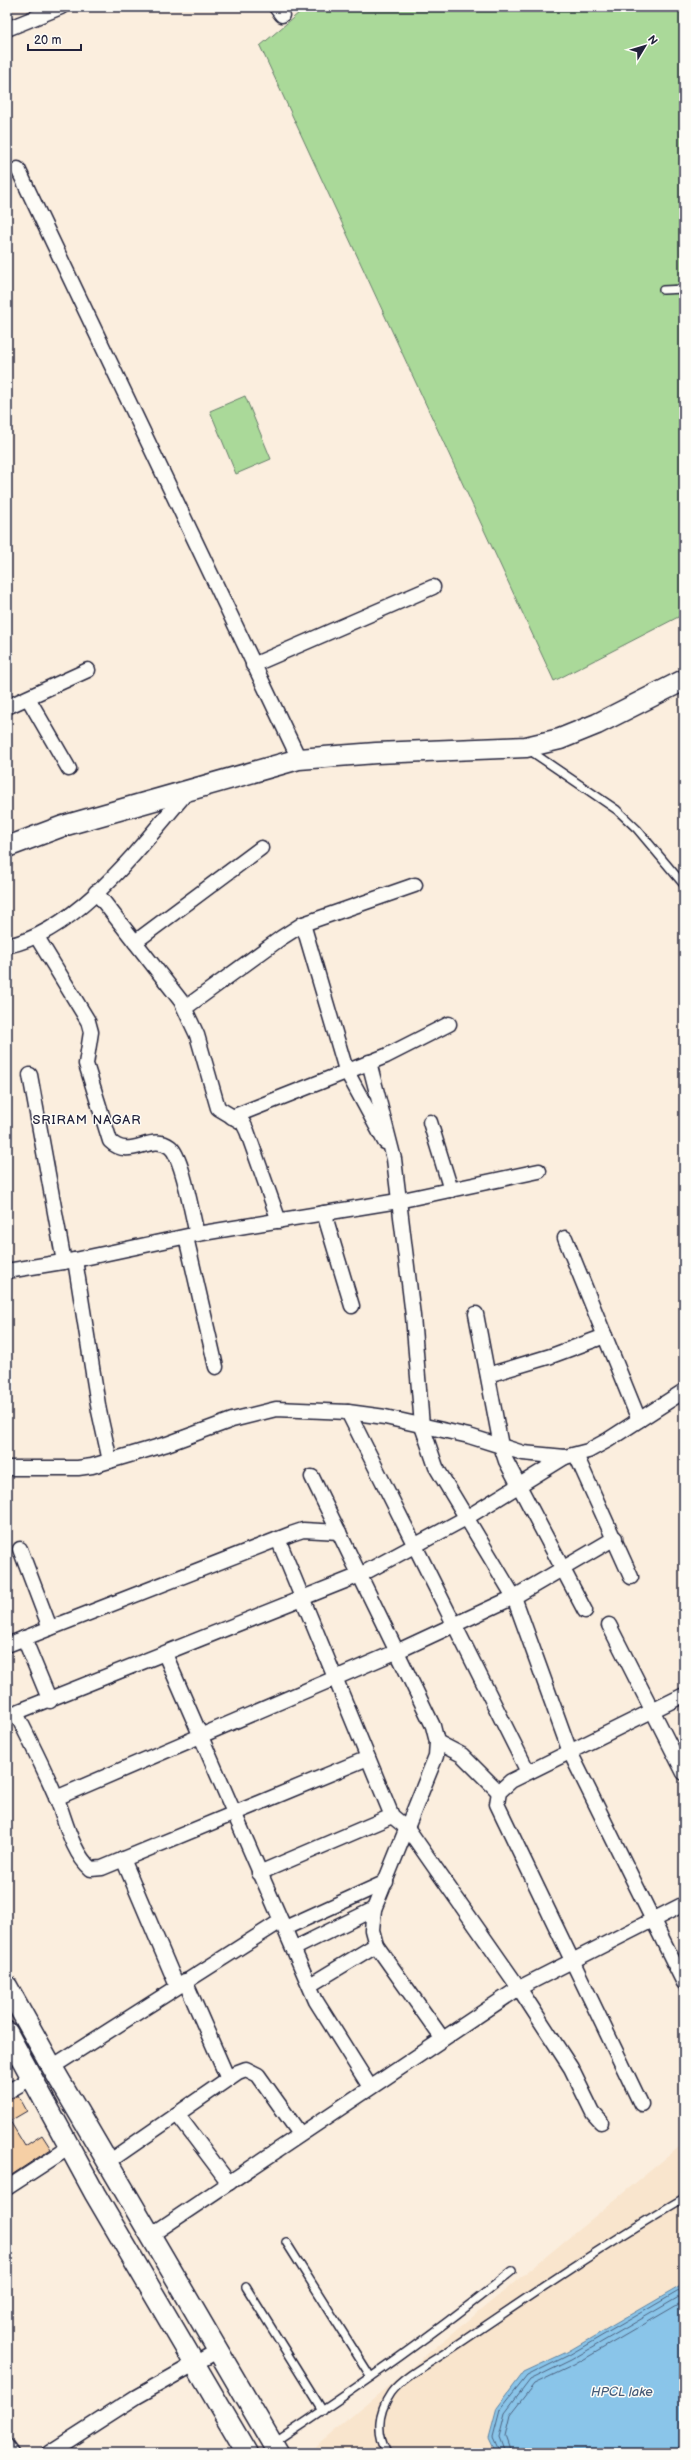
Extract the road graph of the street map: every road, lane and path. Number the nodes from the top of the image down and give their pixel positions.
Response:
1 (61, 7) edge
2 (7, 28) edge
3 (18, 169) dead end
4 (663, 290) dead end
5 (684, 290) edge
6 (433, 587) dead end
7 (253, 665) junction
8 (88, 670) dead end
9 (684, 680) edge
10 (28, 698) junction
11 (7, 707) edge
12 (526, 747) junction
13 (299, 759) junction
14 (69, 769) dead end
15 (188, 791) junction
16 (7, 847) edge
17 (261, 848) dead end
18 (415, 885) dead end
19 (684, 885) edge
20 (96, 892) junction
21 (303, 924) junction
22 (36, 938) junction
23 (135, 942) junction
24 (7, 946) edge
25 (185, 1008) junction
26 (449, 1024) dead end
27 (369, 1062) junction
28 (346, 1070) junction
29 (30, 1076) dead end
30 (232, 1117) junction
31 (430, 1122) dead end
32 (394, 1159) junction
33 (539, 1171) dead end
34 (451, 1190) junction
35 (398, 1201) junction
36 (324, 1214) junction
37 (279, 1221) junction
38 (191, 1236) junction
39 (565, 1238) dead end
40 (69, 1261) junction
41 (7, 1271) edge
42 (352, 1306) dead end
43 (476, 1314) dead end
44 (605, 1336) junction
45 (216, 1368) dead end
46 (488, 1374) junction
47 (684, 1391) edge
48 (348, 1412) junction
49 (639, 1420) junction
50 (422, 1426) junction
51 (501, 1446) junction
52 (571, 1456) junction
53 (110, 1462) junction
54 (7, 1468) edge
55 (312, 1477) dead end
56 (520, 1487) junction
57 (466, 1518) junction
58 (339, 1532) junction
59 (615, 1538) junction
60 (278, 1539) junction
61 (413, 1545) junction
62 (20, 1548) dead end
63 (564, 1570) junction
64 (360, 1575) junction
65 (631, 1577) dead end
66 (514, 1597) junction
67 (303, 1599) junction
68 (585, 1611) dead end
69 (454, 1625) junction
70 (609, 1625) dead end
71 (50, 1628) junction
72 (24, 1638) junction
73 (7, 1645) edge
74 (398, 1651) junction
75 (165, 1654) junction
76 (335, 1678) junction
77 (684, 1695) edge
78 (50, 1701) junction
79 (652, 1710) junction
80 (12, 1715) edge
81 (200, 1737) junction
82 (437, 1742) junction
83 (570, 1752) junction
84 (368, 1758) junction
85 (528, 1772) junction
86 (684, 1773) edge
87 (499, 1792) junction
88 (56, 1798) junction
89 (233, 1813) junction
90 (392, 1816) junction
91 (408, 1829) junction
92 (123, 1859) junction
93 (259, 1873) junction
94 (386, 1882) junction
95 (684, 1904) edge
96 (374, 1909) junction
97 (653, 1920) junction
98 (283, 1924) junction
99 (376, 1945) junction
100 (295, 1948) junction
101 (573, 1961) junction
102 (684, 1983) edge
103 (181, 1984) junction
104 (310, 1985) junction
105 (7, 1986) edge
106 (519, 1988) junction
107 (7, 2032) edge
108 (442, 2038) junction
109 (52, 2067) junction
110 (33, 2077) junction
111 (228, 2079) junction
112 (370, 2087) junction
113 (7, 2092) edge
114 (642, 2104) dead end
115 (177, 2114) junction
116 (601, 2122) dead end
117 (300, 2134) junction
118 (70, 2147) junction
119 (108, 2162) junction
120 (229, 2183) junction
121 (7, 2188) edge
122 (684, 2198) edge
123 (151, 2235) junction
124 (286, 2242) dead end
125 (512, 2271) dead end
126 (246, 2287) dead end
127 (219, 2350) junction
128 (194, 2364) junction
129 (371, 2378) junction
130 (322, 2411) junction
131 (7, 2442) edge
132 (275, 2448) edge
133 (15, 2453) edge
134 (49, 2453) edge
135 (247, 2453) edge
136 (387, 2453) edge

1 - 2 street
3 - 7 street
4 - 5 lane
6 - 7 street
7 - 13 street
8 - 10 street
9 - 12 main road
10 - 11 street
10 - 14 street
12 - 13 main road
12 - 19 lane
13 - 15 main road
15 - 16 main road
15 - 20 street
17 - 23 street
18 - 21 street
20 - 22 street
20 - 23 street
21 - 25 street
21 - 28 street
22 - 24 street
22 - 38 street
23 - 25 street
25 - 30 street
26 - 27 street
27 - 28 street
27 - 32 street
28 - 30 street
28 - 32 street
29 - 40 street
30 - 37 street
31 - 34 street
32 - 35 street
33 - 34 street
34 - 35 street
35 - 36 street
35 - 50 street
36 - 37 street
36 - 42 street
37 - 38 street
38 - 40 street
38 - 45 street
39 - 44 street
40 - 41 street
40 - 53 street
43 - 46 street
44 - 46 street
44 - 49 street
46 - 51 street
47 - 49 street
48 - 50 street
48 - 53 street
48 - 61 street
49 - 52 street
50 - 51 street
50 - 57 street
51 - 52 street
51 - 56 street
52 - 56 street
52 - 59 street
53 - 54 street
55 - 58 street
56 - 57 street
56 - 63 street
57 - 61 street
57 - 66 street
58 - 60 street
58 - 64 street
59 - 63 street
59 - 65 street
60 - 67 street
60 - 71 street
61 - 64 street
61 - 69 street
62 - 71 street
63 - 66 street
63 - 68 street
64 - 67 street
64 - 74 street
66 - 69 street
66 - 83 street
67 - 75 street
67 - 76 street
69 - 74 street
69 - 85 street
70 - 79 street
71 - 72 street
72 - 73 street
72 - 78 street
74 - 76 street
74 - 82 street
75 - 78 street
75 - 81 street
76 - 81 street
76 - 84 street
77 - 79 street
78 - 80 street
79 - 83 street
79 - 86 street
80 - 88 street
81 - 88 street
81 - 89 street
82 - 87 street
82 - 91 street
83 - 85 street
83 - 97 street
84 - 89 street
84 - 90 street
85 - 87 street
87 - 101 street
88 - 92 street
89 - 92 street
89 - 93 street
90 - 91 street
90 - 93 street
91 - 94 street
91 - 106 street
92 - 103 street
93 - 98 street
94 - 96 street
94 - 98 street
95 - 97 street
96 - 99 street
96 - 100 street
97 - 101 street
97 - 102 street
98 - 100 street
98 - 103 street
99 - 104 street
99 - 108 street
100 - 104 street
101 - 106 street
101 - 114 street
103 - 109 street
103 - 111 street
104 - 112 street
105 - 109 main road
106 - 108 street
106 - 116 street
107 - 110 main road
108 - 112 street
109 - 119 main road
110 - 113 street
110 - 118 main road
111 - 115 street
111 - 117 street
112 - 117 street
115 - 119 street
115 - 120 street
117 - 120 street
118 - 121 street
118 - 128 main road
119 - 123 main road
120 - 123 street
122 - 136 lane
123 - 127 main road
124 - 129 lane
125 - 129 lane
126 - 130 lane
127 - 128 street
127 - 132 main road
128 - 134 street
128 - 135 main road
129 - 130 lane
130 - 132 lane
131 - 133 lane

